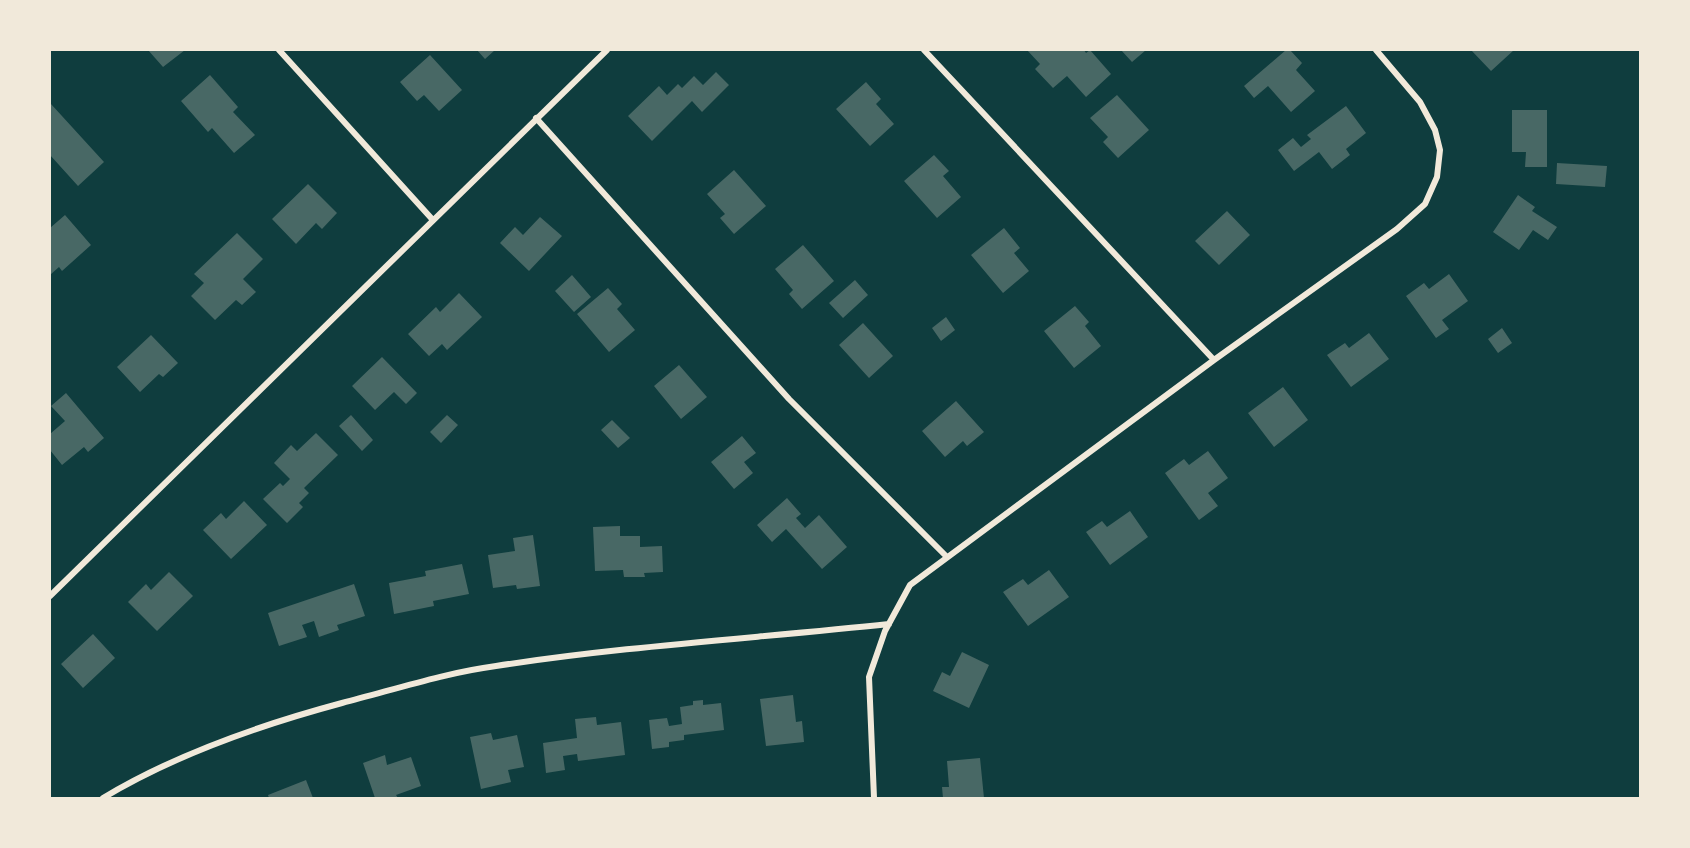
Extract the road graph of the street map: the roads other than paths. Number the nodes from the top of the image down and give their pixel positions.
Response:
1 (279, 50) edge
2 (607, 50) edge
3 (924, 50) edge
4 (1376, 50) edge
5 (536, 117) junction
6 (432, 219) junction
7 (1214, 360) junction
8 (946, 556) junction
9 (50, 596) edge
10 (889, 624) junction
11 (103, 798) edge
12 (874, 798) edge

1 - 6 street
2 - 5 street
3 - 7 street
4 - 7 street
5 - 6 street
5 - 8 street
6 - 9 street
7 - 8 street
8 - 10 street
10 - 11 street
10 - 12 street

